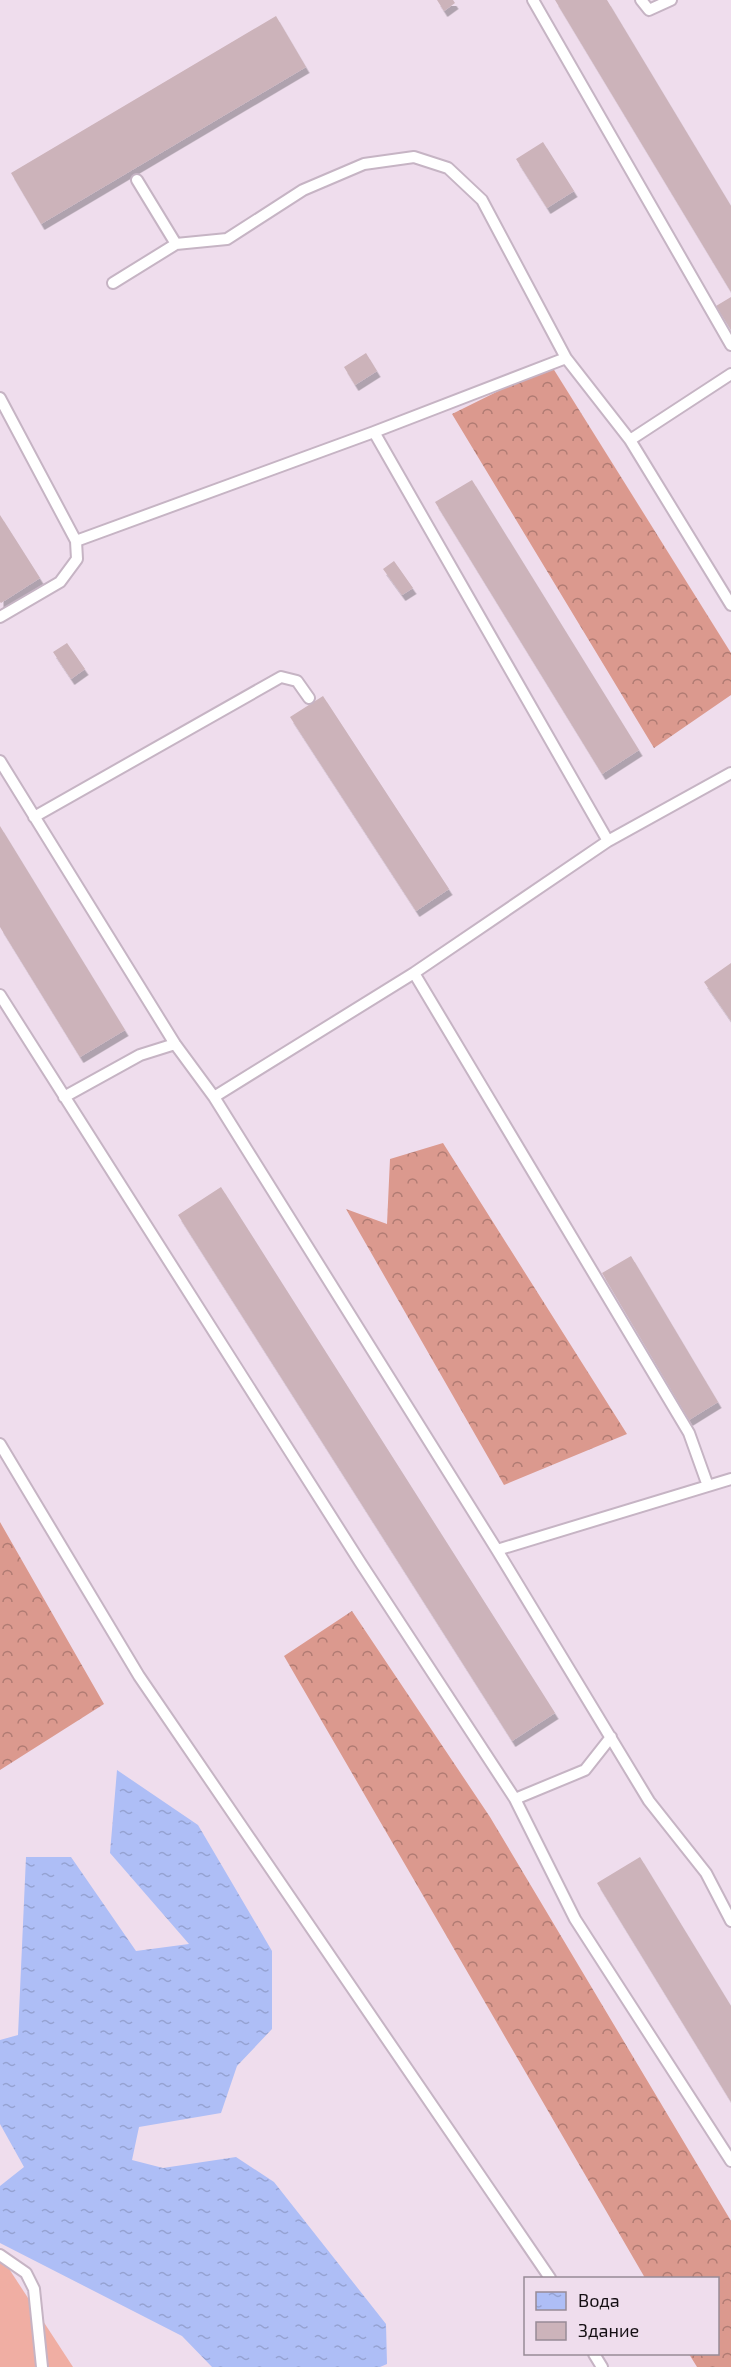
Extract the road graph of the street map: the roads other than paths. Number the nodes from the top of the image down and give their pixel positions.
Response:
1 (533, 0) edge
2 (641, 0) edge
3 (671, 0) edge
4 (137, 180) dead end
5 (176, 244) junction
6 (113, 283) dead end
7 (731, 345) edge
8 (566, 358) junction
9 (731, 374) edge
10 (0, 398) edge
11 (374, 432) junction
12 (630, 440) junction
13 (76, 541) junction
14 (731, 605) edge
15 (0, 617) edge
16 (309, 699) dead end
17 (0, 761) edge
18 (731, 773) edge
19 (34, 817) junction
20 (608, 841) junction
21 (414, 973) junction
22 (0, 995) edge
23 (175, 1044) junction
24 (64, 1097) junction
25 (214, 1097) junction
26 (0, 1444) edge
27 (731, 1479) edge
28 (708, 1486) junction
29 (497, 1550) junction
30 (611, 1737) junction
31 (515, 1799) junction
32 (731, 1921) edge
33 (731, 2160) edge
34 (0, 2255) edge
35 (549, 2277) edge
36 (42, 2367) edge

1 - 7 lane
2 - 3 lane
4 - 5 lane
5 - 6 lane
5 - 8 lane
8 - 11 lane
8 - 12 lane
9 - 12 lane
10 - 13 lane
11 - 13 lane
11 - 20 lane
12 - 14 lane
13 - 15 lane
16 - 19 lane
17 - 19 lane
18 - 20 lane
19 - 23 lane
20 - 21 lane
21 - 25 lane
21 - 28 lane
22 - 24 lane
23 - 24 lane
23 - 25 lane
24 - 31 lane
25 - 29 lane
26 - 35 lane
27 - 28 lane
28 - 29 lane
29 - 30 lane
30 - 31 lane
30 - 32 lane
31 - 33 lane
34 - 36 lane

